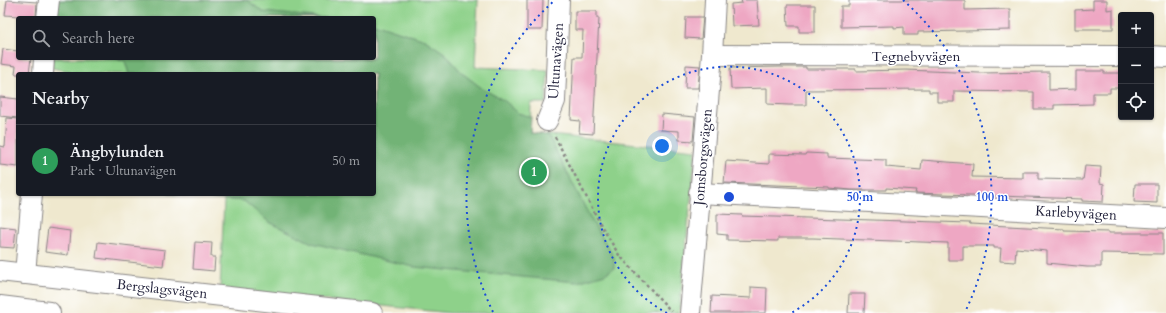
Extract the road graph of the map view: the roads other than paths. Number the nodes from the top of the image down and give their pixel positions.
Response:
1 (49, 0) edge
2 (559, 0) edge
3 (715, 0) edge
4 (47, 16) edge
5 (712, 55) junction
6 (1118, 56) edge
7 (1154, 56) edge
8 (1166, 56) edge
9 (44, 60) edge
10 (43, 72) edge
11 (547, 121) road end
12 (699, 193) junction
13 (32, 196) edge
14 (1166, 218) edge
15 (0, 271) edge
16 (25, 274) junction
17 (0, 308) edge
18 (49, 313) edge
19 (372, 313) edge
20 (690, 313) edge

1 - 4 street
2 - 11 street, Ultunavägen
3 - 5 street, Jomsborgsvägen
5 - 6 street, Tegnebyvägen
5 - 12 street, Jomsborgsvägen
7 - 8 street
9 - 10 street
12 - 14 street, Karlebyvägen
12 - 20 street, Jomsborgsvägen
13 - 16 street
15 - 16 street, Bergslagsvägen
16 - 19 street, Bergslagsvägen
17 - 18 main road

